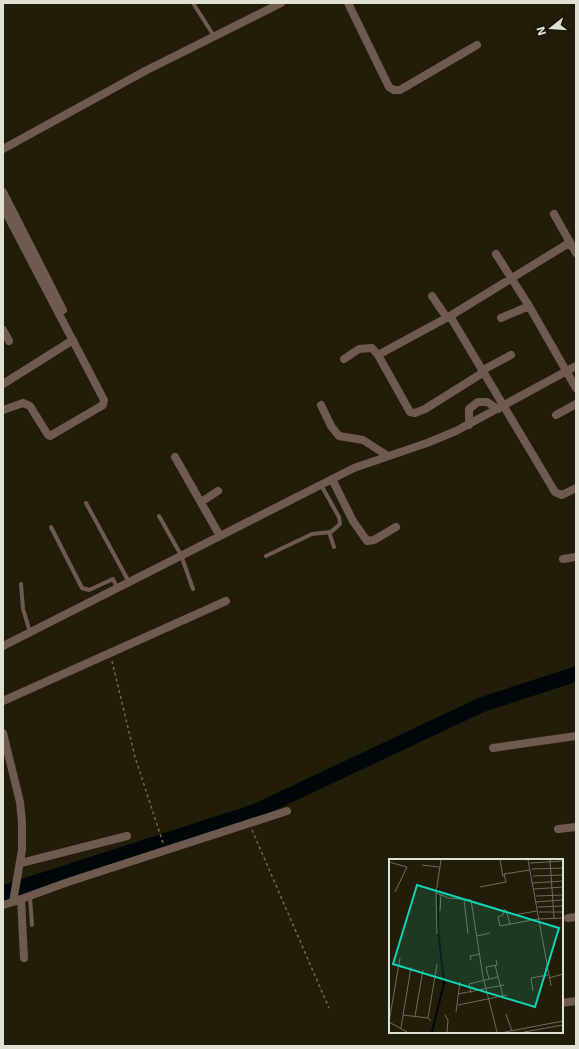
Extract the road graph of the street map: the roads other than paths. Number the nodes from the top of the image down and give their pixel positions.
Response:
1 (193, 3) edge
2 (281, 3) edge
3 (348, 3) edge
4 (214, 36) junction
5 (477, 45) dead end
6 (3, 149) edge
7 (3, 192) edge
8 (3, 207) edge
9 (554, 214) dead end
10 (569, 242) junction
11 (576, 253) edge
12 (496, 254) dead end
13 (512, 278) junction
14 (432, 296) dead end
15 (529, 306) junction
16 (63, 310) dead end
17 (449, 317) junction
18 (501, 318) dead end
19 (3, 330) edge
20 (73, 340) junction
21 (9, 341) dead end
22 (378, 355) junction
23 (511, 355) dead end
24 (344, 359) dead end
25 (576, 366) edge
26 (484, 371) junction
27 (566, 372) junction
28 (3, 384) edge
29 (576, 388) edge
30 (576, 404) edge
31 (321, 405) dead end
32 (501, 407) junction
33 (3, 410) edge
34 (556, 415) dead end
35 (469, 425) junction
36 (388, 456) junction
37 (175, 457) dead end
38 (332, 479) junction
39 (321, 484) junction
40 (576, 488) edge
41 (218, 491) dead end
42 (201, 502) junction
43 (86, 503) dead end
44 (159, 516) dead end
45 (51, 527) dead end
46 (396, 527) dead end
47 (329, 532) junction
48 (220, 536) junction
49 (334, 547) dead end
50 (181, 555) junction
51 (266, 556) dead end
52 (576, 557) edge
53 (563, 559) dead end
54 (129, 582) junction
55 (21, 584) dead end
56 (118, 588) junction
57 (193, 589) dead end
58 (226, 601) dead end
59 (30, 632) junction
60 (3, 646) edge
61 (3, 701) edge
62 (3, 733) edge
63 (576, 736) edge
64 (493, 748) dead end
65 (287, 811) dead end
66 (576, 827) edge
67 (558, 829) dead end
68 (128, 836) dead end
69 (21, 863) junction
70 (30, 897) junction
71 (16, 899) junction
72 (3, 905) edge
73 (32, 925) dead end
74 (24, 958) dead end
75 (576, 1001) edge
76 (563, 1003) edge

1 - 4 lane
2 - 4 street
3 - 5 street
4 - 6 street
7 - 16 street
8 - 20 street
9 - 10 street
10 - 11 street
10 - 13 street
12 - 13 street
13 - 15 street
13 - 17 street
14 - 17 street
15 - 18 street
15 - 27 street
17 - 22 street
17 - 26 street
19 - 21 street
20 - 28 street
20 - 33 street
22 - 24 street
22 - 26 street
23 - 26 street
25 - 27 street
26 - 32 street
27 - 29 street
27 - 32 street
30 - 34 street
31 - 36 street
32 - 35 street
32 - 35 street
32 - 40 street
35 - 36 street
36 - 38 street
37 - 42 street
38 - 39 street
38 - 46 street
39 - 47 lane
39 - 48 street
41 - 42 street
42 - 48 street
43 - 54 lane
44 - 50 lane
45 - 56 lane
47 - 49 lane
47 - 51 lane
48 - 50 street
50 - 54 street
50 - 57 lane
52 - 53 street
54 - 56 street
55 - 59 lane
56 - 59 street
58 - 61 street
59 - 60 street
62 - 69 street
63 - 64 street
65 - 70 street
66 - 67 street
68 - 69 street
69 - 71 street
70 - 71 street
70 - 73 lane
71 - 72 street
71 - 74 street
75 - 76 street

